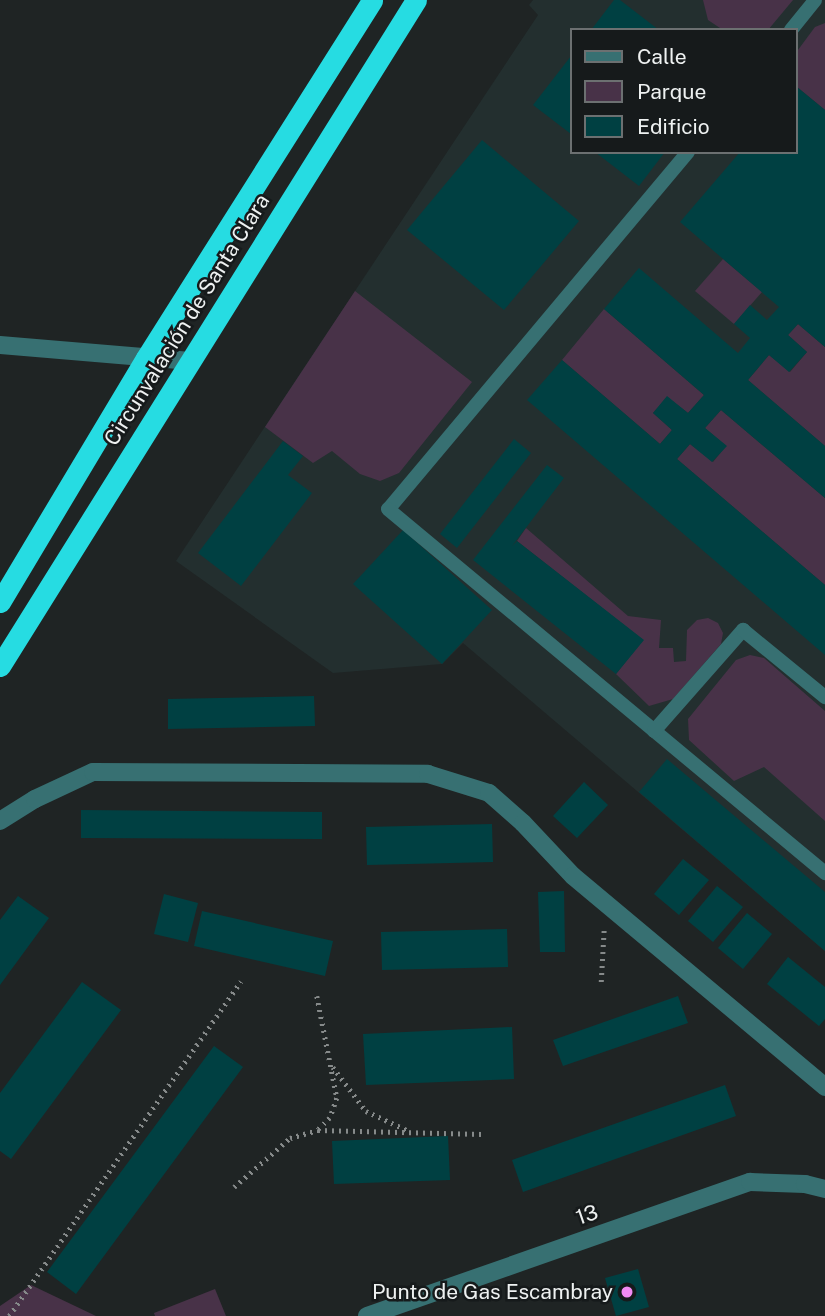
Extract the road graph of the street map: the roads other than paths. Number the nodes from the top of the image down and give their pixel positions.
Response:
1 (372, 0) edge
2 (416, 0) edge
3 (815, 0) edge
4 (792, 28) edge
5 (686, 154) edge
6 (0, 345) edge
7 (146, 358) junction
8 (190, 362) junction
9 (0, 602) edge
10 (0, 666) edge
11 (825, 697) edge
12 (654, 731) junction
13 (0, 821) edge
14 (825, 873) edge
15 (825, 1087) edge
16 (825, 1189) edge
17 (367, 1316) edge

1 - 7 highway, Circunvalación de Santa Clara
2 - 8 highway, Circunvalación de Santa Clara
3 - 4 lane
5 - 12 lane
6 - 7 street
7 - 8 street
7 - 9 highway, Circunvalación de Santa Clara
8 - 10 highway, Circunvalación de Santa Clara
11 - 12 lane
12 - 14 lane
13 - 15 street
16 - 17 street, 13

